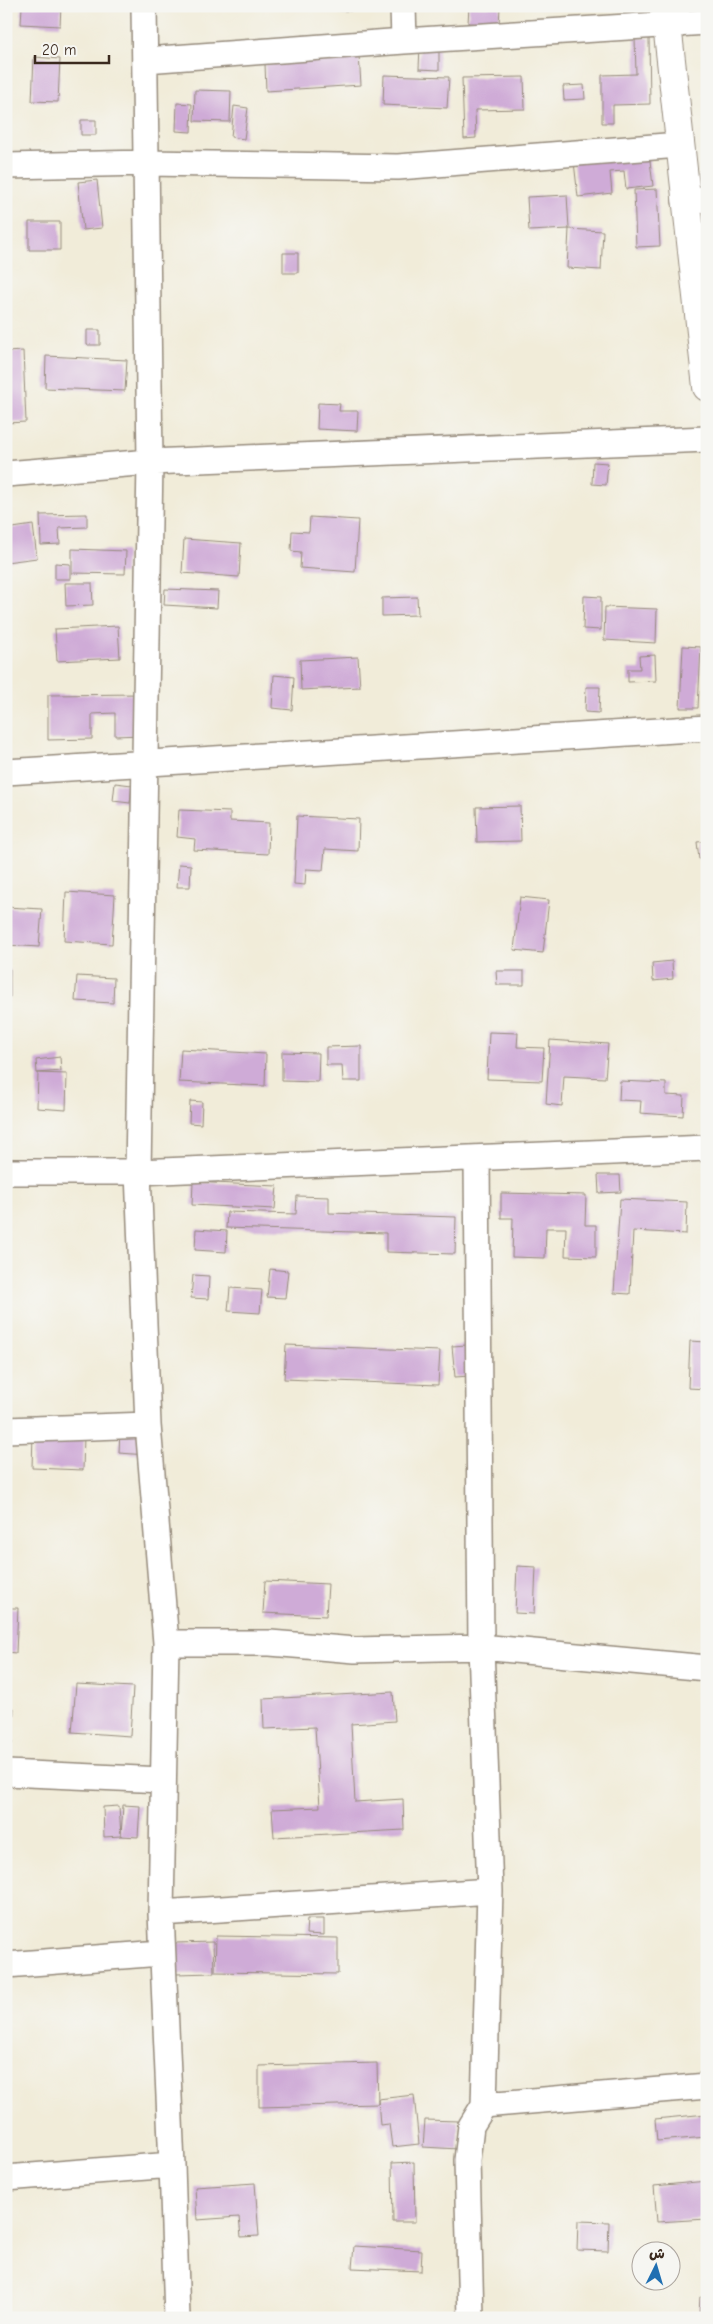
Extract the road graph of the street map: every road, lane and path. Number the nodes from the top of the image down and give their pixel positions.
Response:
1 (144, 6) edge
2 (403, 6) edge
3 (666, 15) edge
4 (707, 22) edge
5 (404, 40) junction
6 (145, 60) junction
7 (679, 145) junction
8 (147, 162) junction
9 (6, 166) edge
10 (696, 200) edge
11 (707, 387) edge
12 (707, 439) edge
13 (150, 462) junction
14 (6, 474) edge
15 (707, 728) edge
16 (145, 763) junction
17 (6, 772) edge
18 (707, 1148) edge
19 (477, 1159) junction
20 (6, 1172) edge
21 (138, 1172) junction
22 (148, 1425) junction
23 (6, 1430) edge
24 (166, 1643) junction
25 (481, 1647) junction
26 (707, 1668) edge
27 (6, 1773) edge
28 (164, 1780) junction
29 (490, 1891) junction
30 (161, 1913) junction
31 (161, 1953) junction
32 (6, 1964) edge
33 (707, 2086) edge
34 (484, 2105) junction
35 (172, 2165) junction
36 (6, 2178) edge
37 (176, 2318) edge
38 (471, 2318) edge

1 - 6 street
2 - 5 street
3 - 4 street
3 - 5 street
3 - 7 main road
5 - 6 street
6 - 8 street
7 - 8 street
7 - 10 main road
8 - 9 street
8 - 13 street
10 - 11 main road
12 - 13 street
13 - 14 street
13 - 16 street
15 - 16 street
16 - 17 street
16 - 21 street
18 - 19 street
19 - 21 street
19 - 25 street
20 - 21 street
21 - 22 street
22 - 23 street
22 - 24 street
24 - 25 street
24 - 28 street
25 - 26 street
25 - 29 street
27 - 28 street
28 - 30 street
29 - 30 street
29 - 34 street
30 - 31 street
31 - 32 street
31 - 35 street
33 - 34 street
34 - 38 street
35 - 36 street
35 - 37 street

